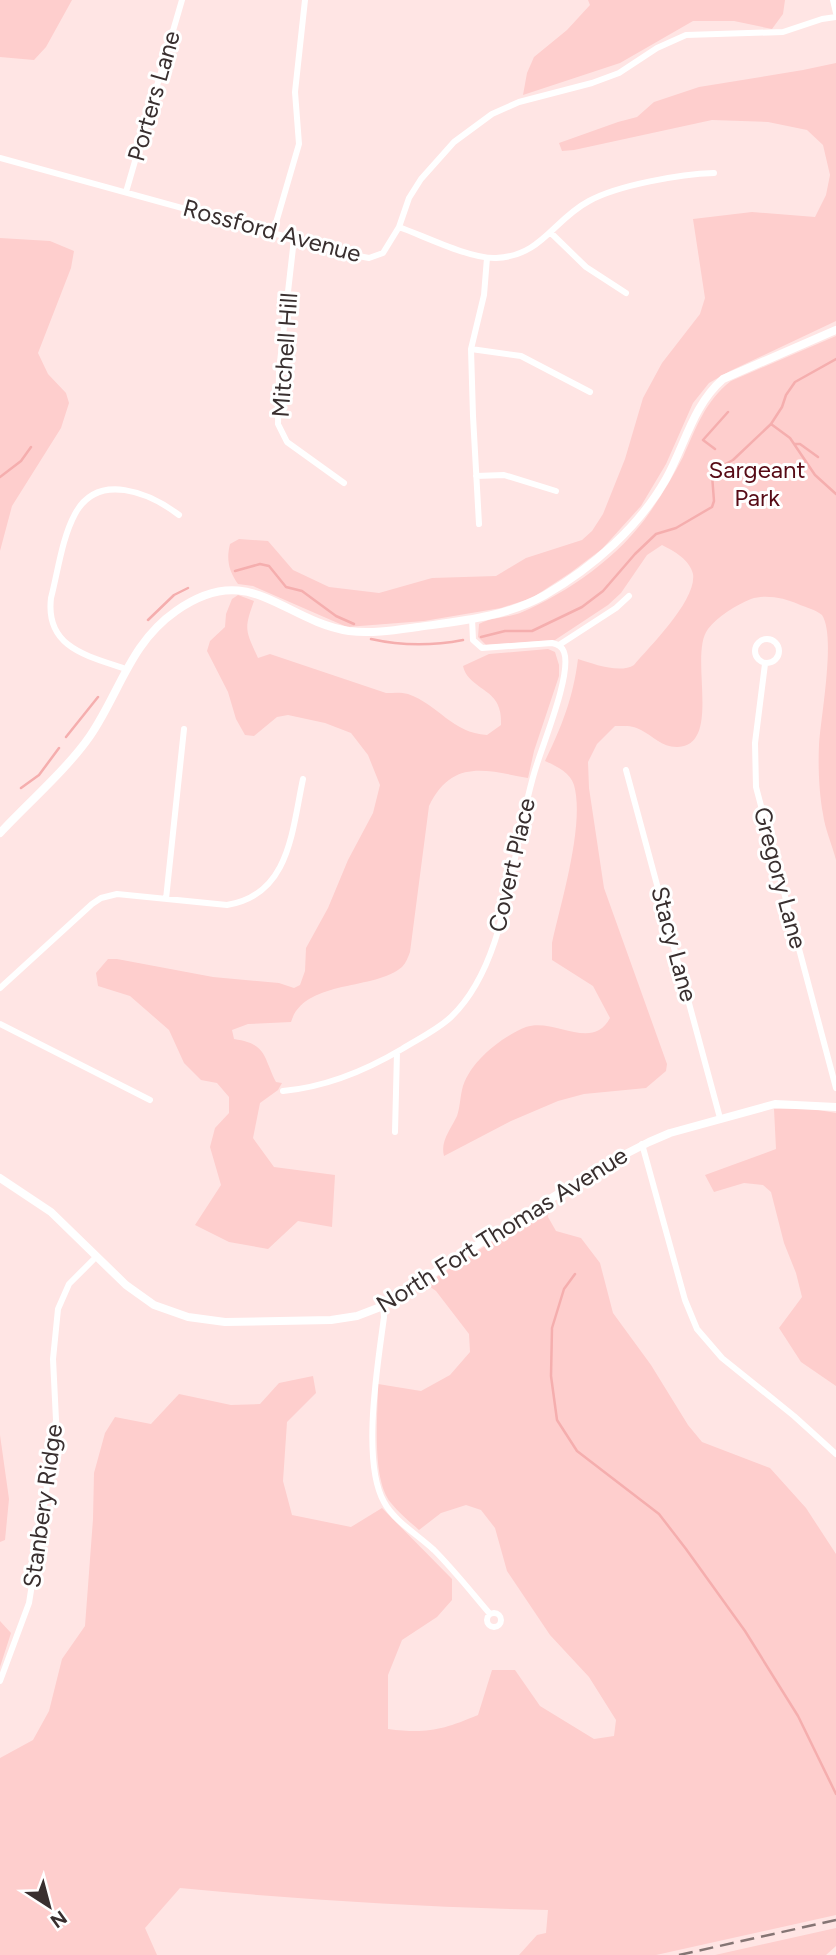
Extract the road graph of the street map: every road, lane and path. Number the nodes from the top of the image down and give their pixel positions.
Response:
1 (183, 0) edge
2 (305, 0) edge
3 (833, 0) edge
4 (836, 15) edge
5 (0, 158) edge
6 (714, 173) dead end
7 (127, 192) junction
8 (399, 227) junction
9 (273, 233) junction
10 (551, 233) junction
11 (294, 239) junction
12 (487, 258) junction
13 (626, 293) dead end
14 (836, 330) edge
15 (471, 349) junction
16 (590, 392) dead end
17 (476, 476) junction
18 (344, 483) dead end
19 (556, 491) dead end
20 (179, 515) dead end
21 (479, 524) dead end
22 (629, 596) dead end
23 (472, 619) junction
24 (559, 645) junction
25 (765, 664) dead end
26 (126, 669) junction
27 (184, 729) dead end
28 (626, 770) dead end
29 (303, 779) dead end
30 (0, 833) edge
31 (166, 899) junction
32 (0, 988) edge
33 (0, 1024) edge
34 (397, 1052) junction
35 (836, 1088) edge
36 (283, 1091) dead end
37 (150, 1100) dead end
38 (836, 1107) edge
39 (720, 1118) junction
40 (395, 1132) dead end
41 (642, 1144) junction
42 (0, 1178) edge
43 (97, 1256) junction
44 (383, 1306) junction
45 (836, 1454) edge
46 (490, 1615) dead end
47 (0, 1681) edge

1 - 7 street, Porters Lane
2 - 9 street
3 - 4 street
4 - 8 street, Rossford Avenue
5 - 7 street, Rossford Avenue
6 - 10 street
7 - 9 street, Rossford Avenue
8 - 11 street, Rossford Avenue
8 - 12 street
9 - 11 street, Rossford Avenue
10 - 12 street
10 - 13 street
11 - 18 street, Mitchell Hill
12 - 15 street
14 - 23 street
15 - 16 street
15 - 17 street
17 - 19 street
17 - 21 street
20 - 26 street
22 - 24 street
23 - 24 street
23 - 26 street
24 - 34 street, Covert Place
25 - 35 street, Gregory Lane
26 - 30 street
27 - 31 street
28 - 39 street, Stacy Lane
29 - 31 street
31 - 32 street
33 - 37 street
34 - 36 street, Covert Place
34 - 40 street
38 - 39 street, North Fort Thomas Avenue
39 - 41 street, North Fort Thomas Avenue
41 - 44 street, North Fort Thomas Avenue
41 - 45 street
42 - 43 street, North Fort Thomas Avenue
43 - 44 street, North Fort Thomas Avenue
43 - 47 street, Stanbery Ridge
44 - 46 street

